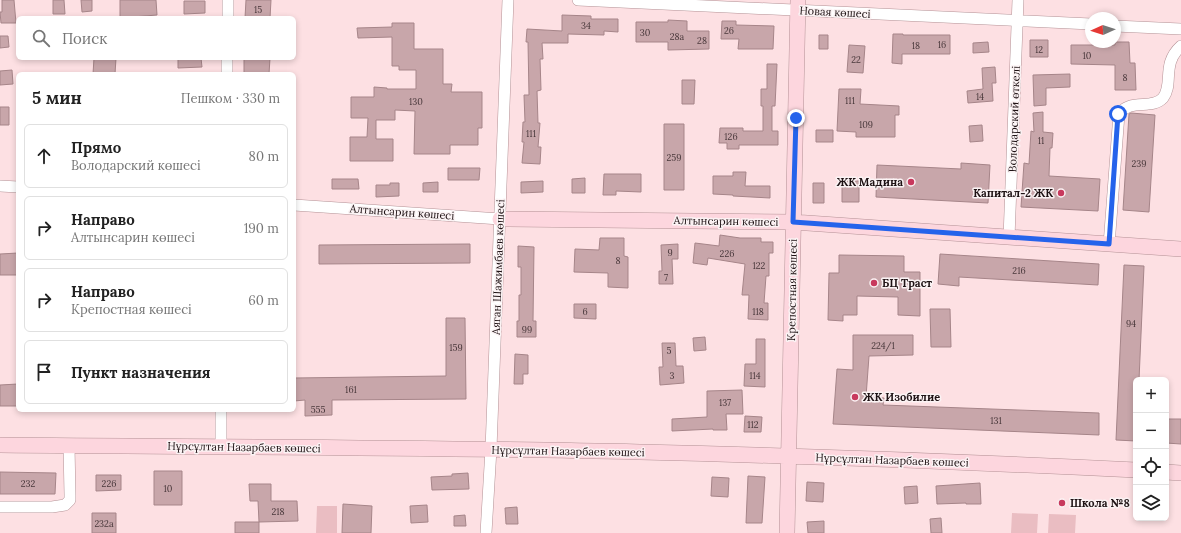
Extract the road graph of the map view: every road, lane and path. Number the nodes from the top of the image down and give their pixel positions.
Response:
1 (228, 0) edge
2 (508, 0) edge
3 (578, 0) edge
4 (1018, 0) edge
5 (798, 5) edge
6 (228, 16) edge
7 (1018, 20) junction
8 (1085, 24) edge
9 (1121, 26) edge
10 (1181, 29) edge
11 (1181, 46) edge
12 (227, 60) edge
13 (227, 72) edge
14 (0, 186) edge
15 (16, 187) edge
16 (296, 205) edge
17 (500, 218) junction
18 (793, 222) junction
19 (1010, 238) junction
20 (1109, 244) junction
21 (1181, 249) edge
22 (221, 412) edge
23 (0, 445) edge
24 (68, 446) junction
25 (220, 446) junction
26 (491, 449) junction
27 (788, 456) junction
28 (1133, 470) edge
29 (1169, 472) edge
30 (1181, 473) edge
31 (0, 506) edge
32 (486, 533) edge
33 (787, 533) edge

1 - 6 street
2 - 17 street, Аяган Шажимбаев көшесі
3 - 5 street, Новая көшесі
4 - 7 street, Володарский өткелі
5 - 7 street, Новая көшесі
5 - 18 street, Крепостная көшесі
7 - 8 street, Новая көшесі
7 - 19 street, Володарский өткелі
9 - 10 street
11 - 20 street
12 - 13 street
14 - 15 street
16 - 17 street, Алтынсарин көшесі
17 - 18 street, Алтынсарин көшесі
17 - 26 street, Аяган Шажимбаев көшесі
18 - 19 street, Алтынсарин көшесі
18 - 27 street, Крепостная көшесі
19 - 20 street, Алтынсарин көшесі
20 - 21 street, Алтынсарин көшесі
22 - 25 street
23 - 24 street, Нұрсұлтан Назарбаев көшесі
24 - 25 street, Нұрсұлтан Назарбаев көшесі
24 - 31 street
25 - 26 street, Нұрсұлтан Назарбаев көшесі
26 - 27 street, Нұрсұлтан Назарбаев көшесі
26 - 32 street, Аяган Шажимбаев көшесі
27 - 28 street, Нұрсұлтан Назарбаев көшесі
27 - 33 street, Крепостная көшесі
29 - 30 street

